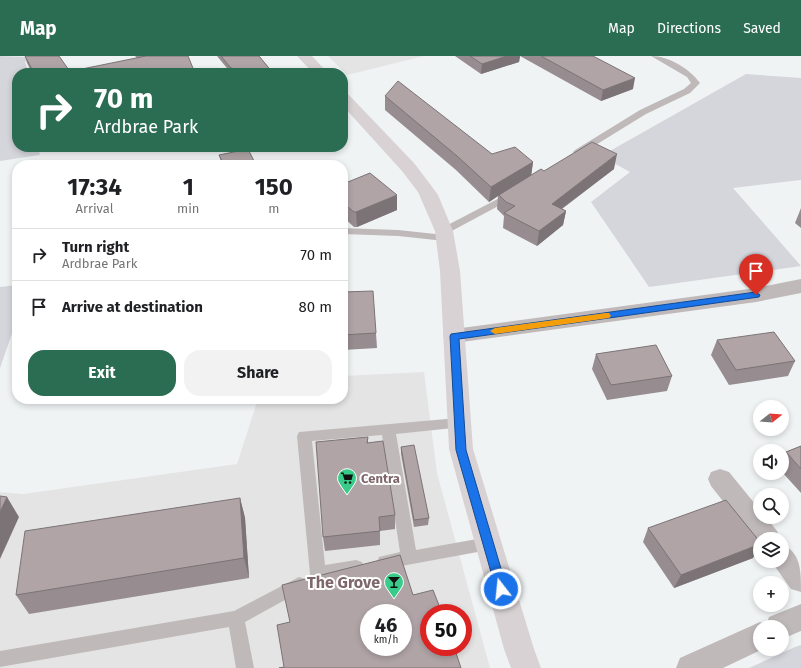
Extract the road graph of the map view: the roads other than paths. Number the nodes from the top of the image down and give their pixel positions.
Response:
1 (304, 56) edge
2 (655, 56) edge
3 (316, 68) edge
4 (348, 102) edge
5 (572, 156) edge
6 (521, 189) edge
7 (348, 231) edge
8 (444, 234) junction
9 (801, 286) edge
10 (454, 336) junction
11 (458, 423) junction
12 (388, 429) junction
13 (720, 479) dead end
14 (762, 532) edge
15 (488, 544) junction
16 (409, 558) junction
17 (789, 565) edge
18 (318, 574) junction
19 (801, 580) edge
20 (801, 617) edge
21 (236, 618) junction
22 (789, 622) edge
23 (753, 639) edge
24 (0, 659) edge
25 (245, 668) edge
26 (526, 668) edge
27 (691, 668) edge

1 - 3 main road
2 - 5 lane
4 - 8 main road
6 - 8 lane
7 - 8 lane
8 - 10 main road
9 - 10 street
10 - 11 main road
11 - 12 lane
11 - 15 main road
12 - 16 lane
12 - 18 lane
13 - 14 street
15 - 16 lane
15 - 26 main road
16 - 18 lane
17 - 19 street
18 - 21 lane
20 - 22 street
21 - 24 lane
21 - 25 lane
23 - 27 street

